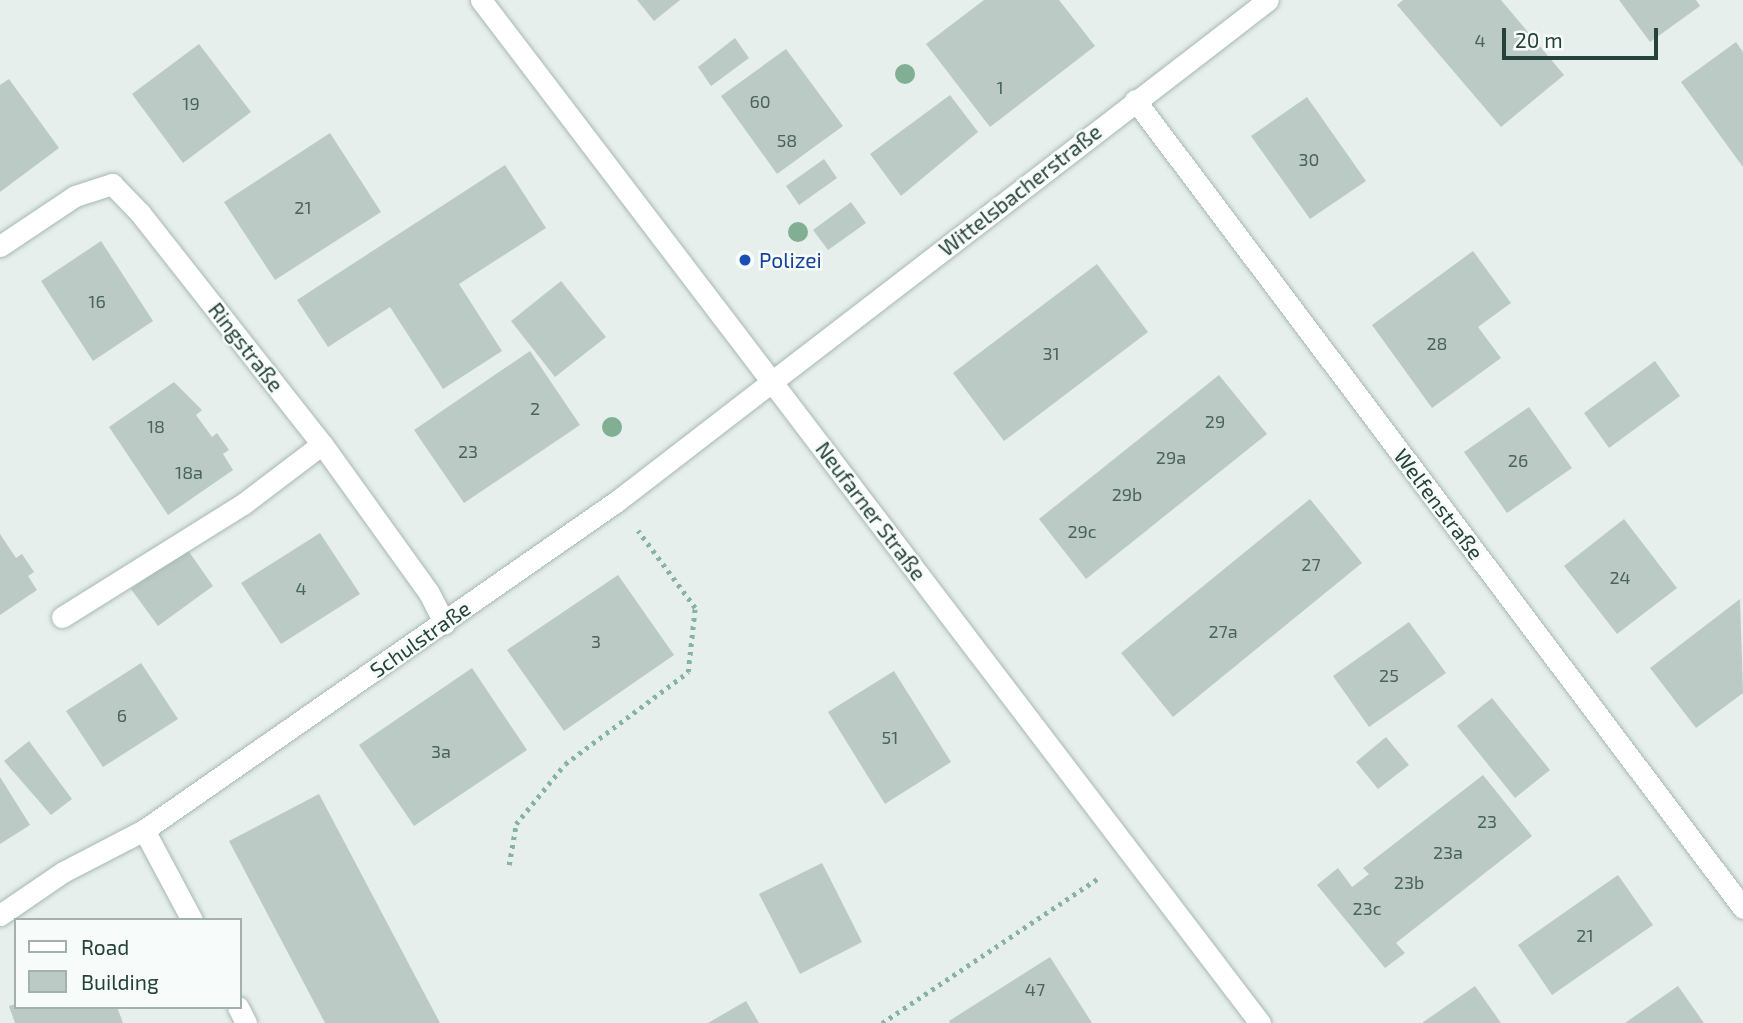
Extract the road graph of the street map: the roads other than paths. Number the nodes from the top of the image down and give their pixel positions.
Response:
1 (481, 0) edge
2 (1268, 0) edge
3 (1135, 100) junction
4 (0, 246) edge
5 (772, 381) junction
6 (321, 444) junction
7 (62, 617) dead end
8 (444, 623) junction
9 (144, 830) junction
10 (1743, 908) edge
11 (0, 915) edge
12 (191, 918) edge
13 (1260, 1023) edge

1 - 5 street, Neufarner Straße
2 - 3 street, Wittelsbacherstraße
3 - 5 street, Wittelsbacherstraße
3 - 10 street, Welfenstraße
4 - 6 street, Ringstraße
5 - 8 street, Schulstraße
5 - 13 street, Neufarner Straße
6 - 7 street
6 - 8 street, Ringstraße
8 - 9 street, Schulstraße
9 - 11 street
9 - 12 street

